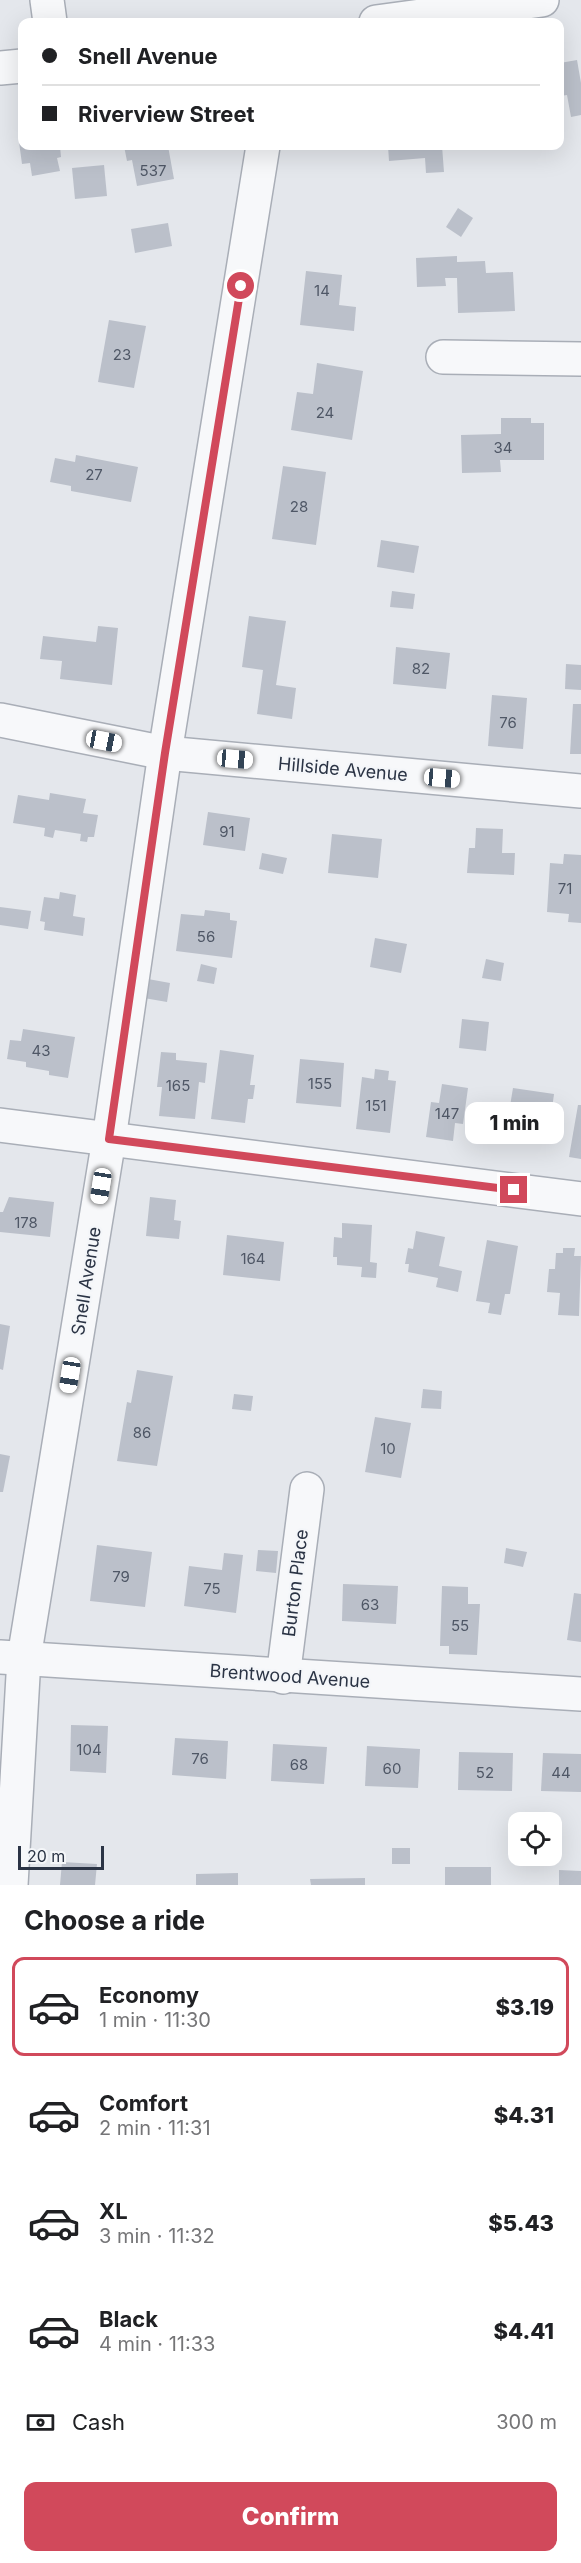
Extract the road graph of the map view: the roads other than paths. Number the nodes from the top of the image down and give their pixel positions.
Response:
1 (46, 0) edge
2 (542, 0) edge
3 (49, 18) edge
4 (406, 18) edge
5 (18, 66) edge
6 (0, 68) edge
7 (262, 150) edge
8 (443, 357) dead end
9 (581, 359) edge
10 (0, 720) edge
11 (165, 753) junction
12 (581, 791) edge
13 (0, 1125) edge
14 (109, 1139) junction
15 (581, 1199) edge
16 (308, 1489) dead end
17 (12, 1657) edge
18 (283, 1677) junction
19 (581, 1694) edge
20 (11, 1885) edge

1 - 3 street
2 - 4 street
5 - 6 street
7 - 11 street, Snell Avenue
8 - 9 street
10 - 11 street, Hillside Avenue
11 - 12 street, Hillside Avenue
11 - 14 street, Snell Avenue
13 - 14 street
14 - 15 street
14 - 17 street, Snell Avenue
16 - 18 street, Burton Place
17 - 18 street, Brentwood Avenue
17 - 20 street, Snell Avenue
18 - 19 street, Brentwood Avenue

